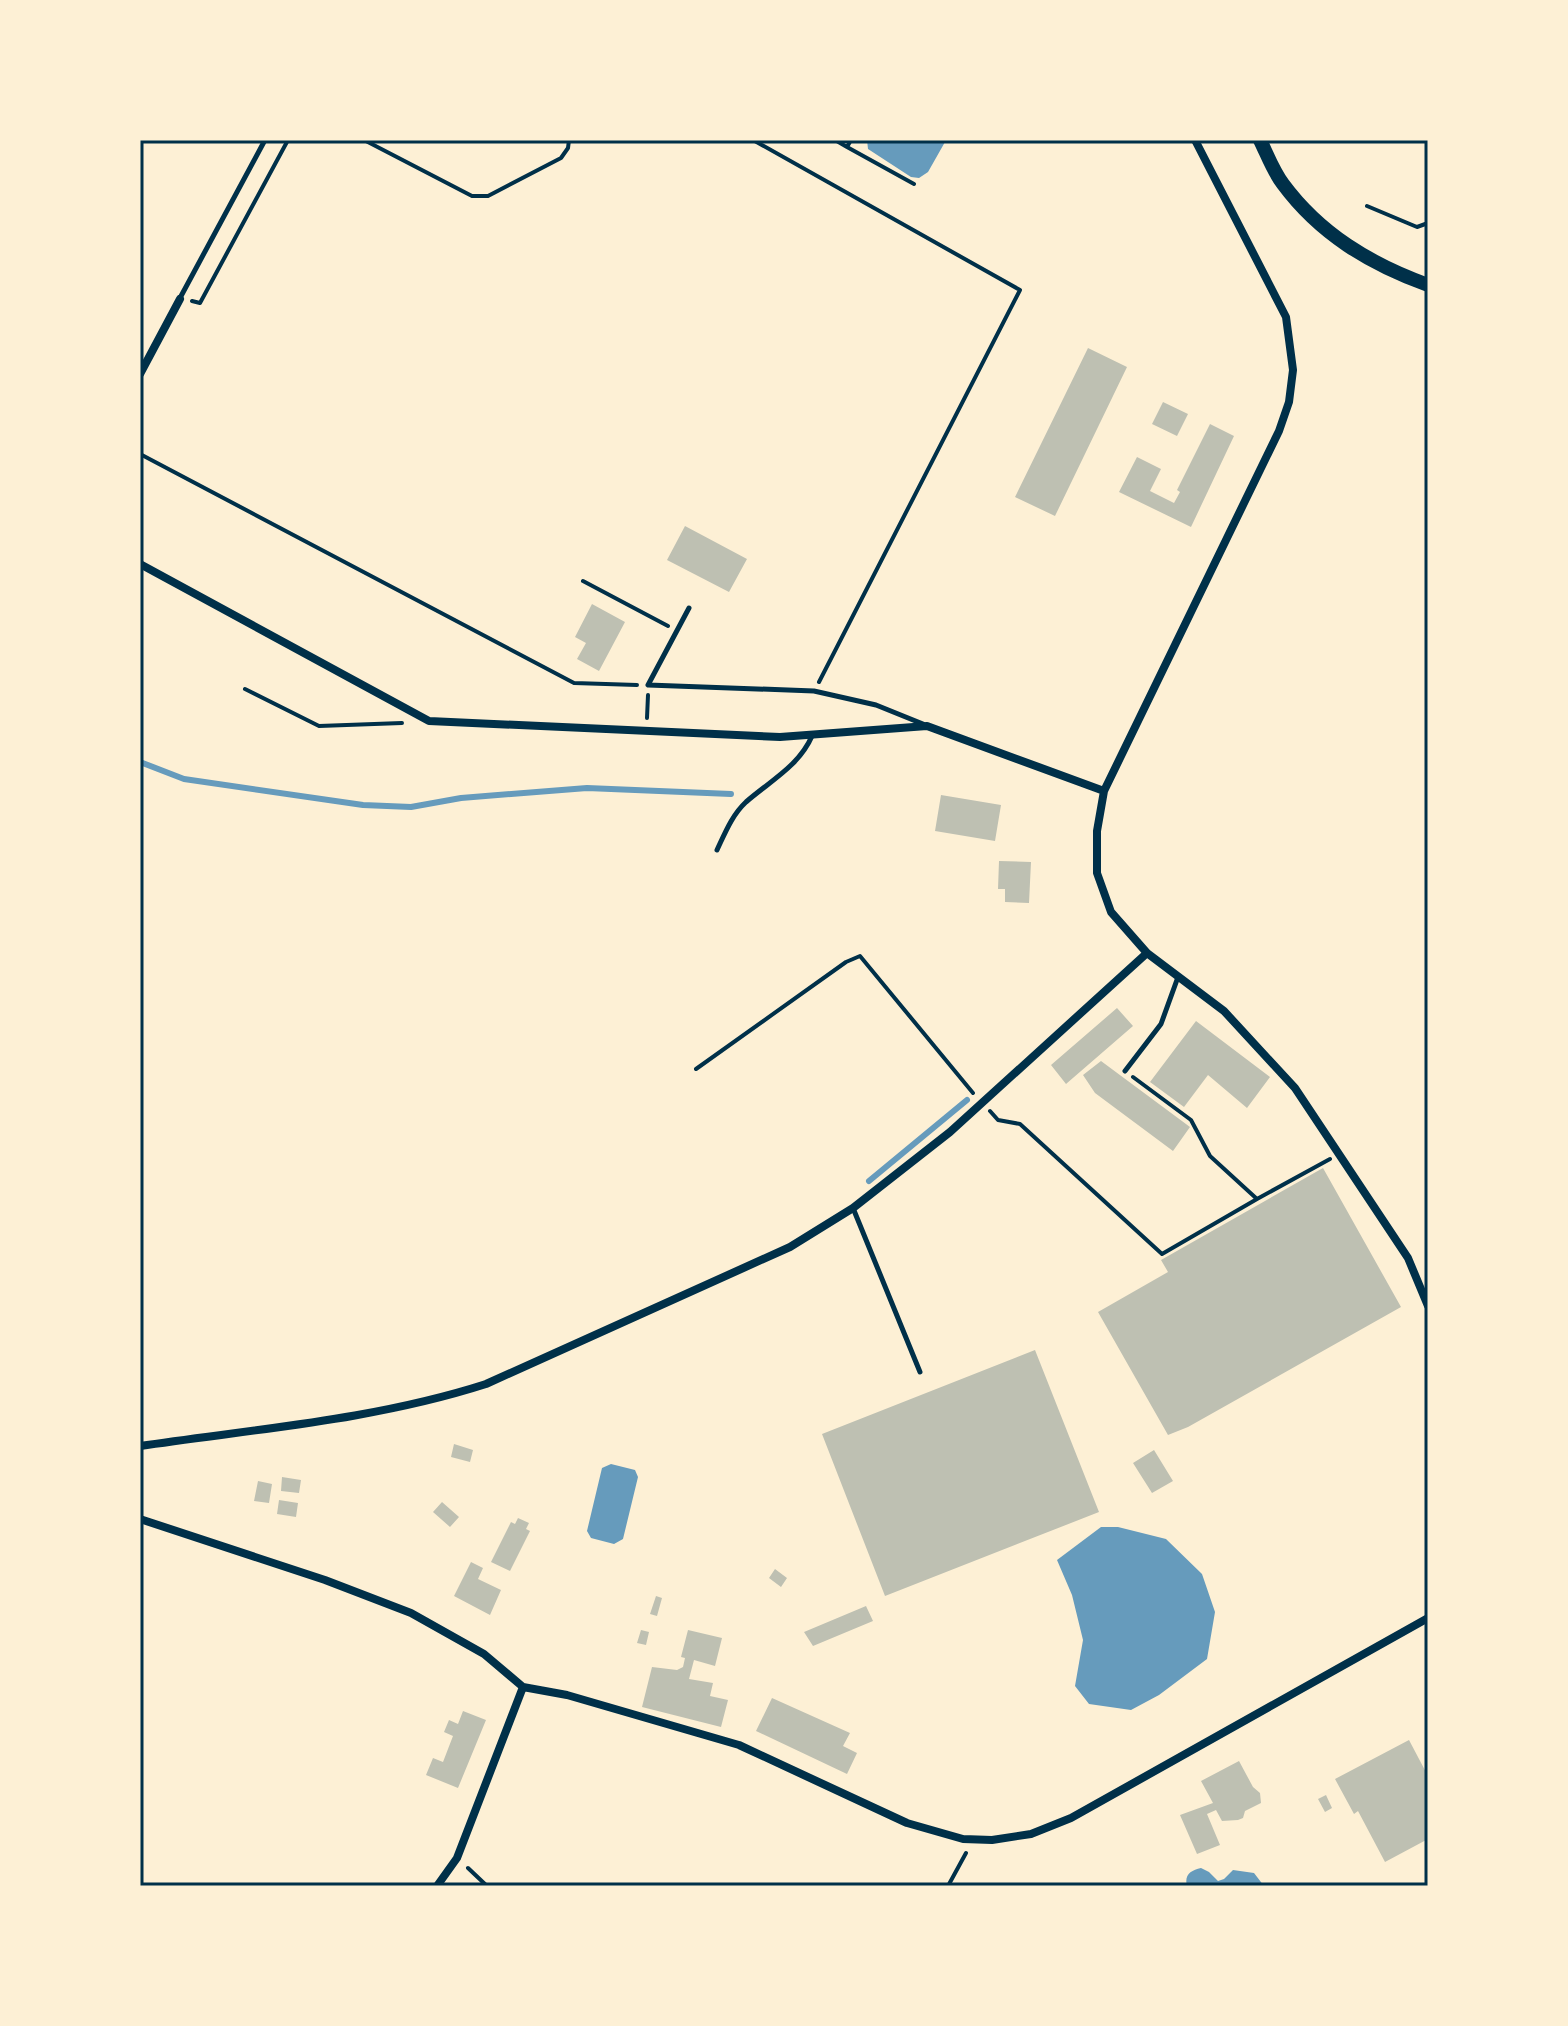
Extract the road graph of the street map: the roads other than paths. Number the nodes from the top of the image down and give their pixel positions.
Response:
1 (265, 140) edge
2 (1195, 140) edge
3 (1260, 140) edge
4 (1428, 285) edge
5 (180, 299) joint
6 (140, 374) edge
7 (140, 564) edge
8 (689, 608) dead end
9 (927, 726) junction
10 (813, 735) junction
11 (1104, 791) junction
12 (717, 850) dead end
13 (1147, 953) junction
14 (1178, 977) junction
15 (1125, 1071) road end
16 (853, 1208) junction
17 (1428, 1306) edge
18 (920, 1372) dead end
19 (140, 1446) edge
20 (140, 1519) edge
21 (1428, 1618) edge
22 (523, 1687) junction
23 (437, 1886) edge

1 - 5 lane
2 - 11 street
3 - 4 street
5 - 6 street
7 - 10 street
8 - 9 lane
9 - 10 street
9 - 11 street
10 - 12 lane
11 - 13 street
13 - 14 street
13 - 16 street
14 - 15 lane
14 - 17 street
16 - 18 lane
16 - 19 street
20 - 22 street
21 - 22 street
22 - 23 street

